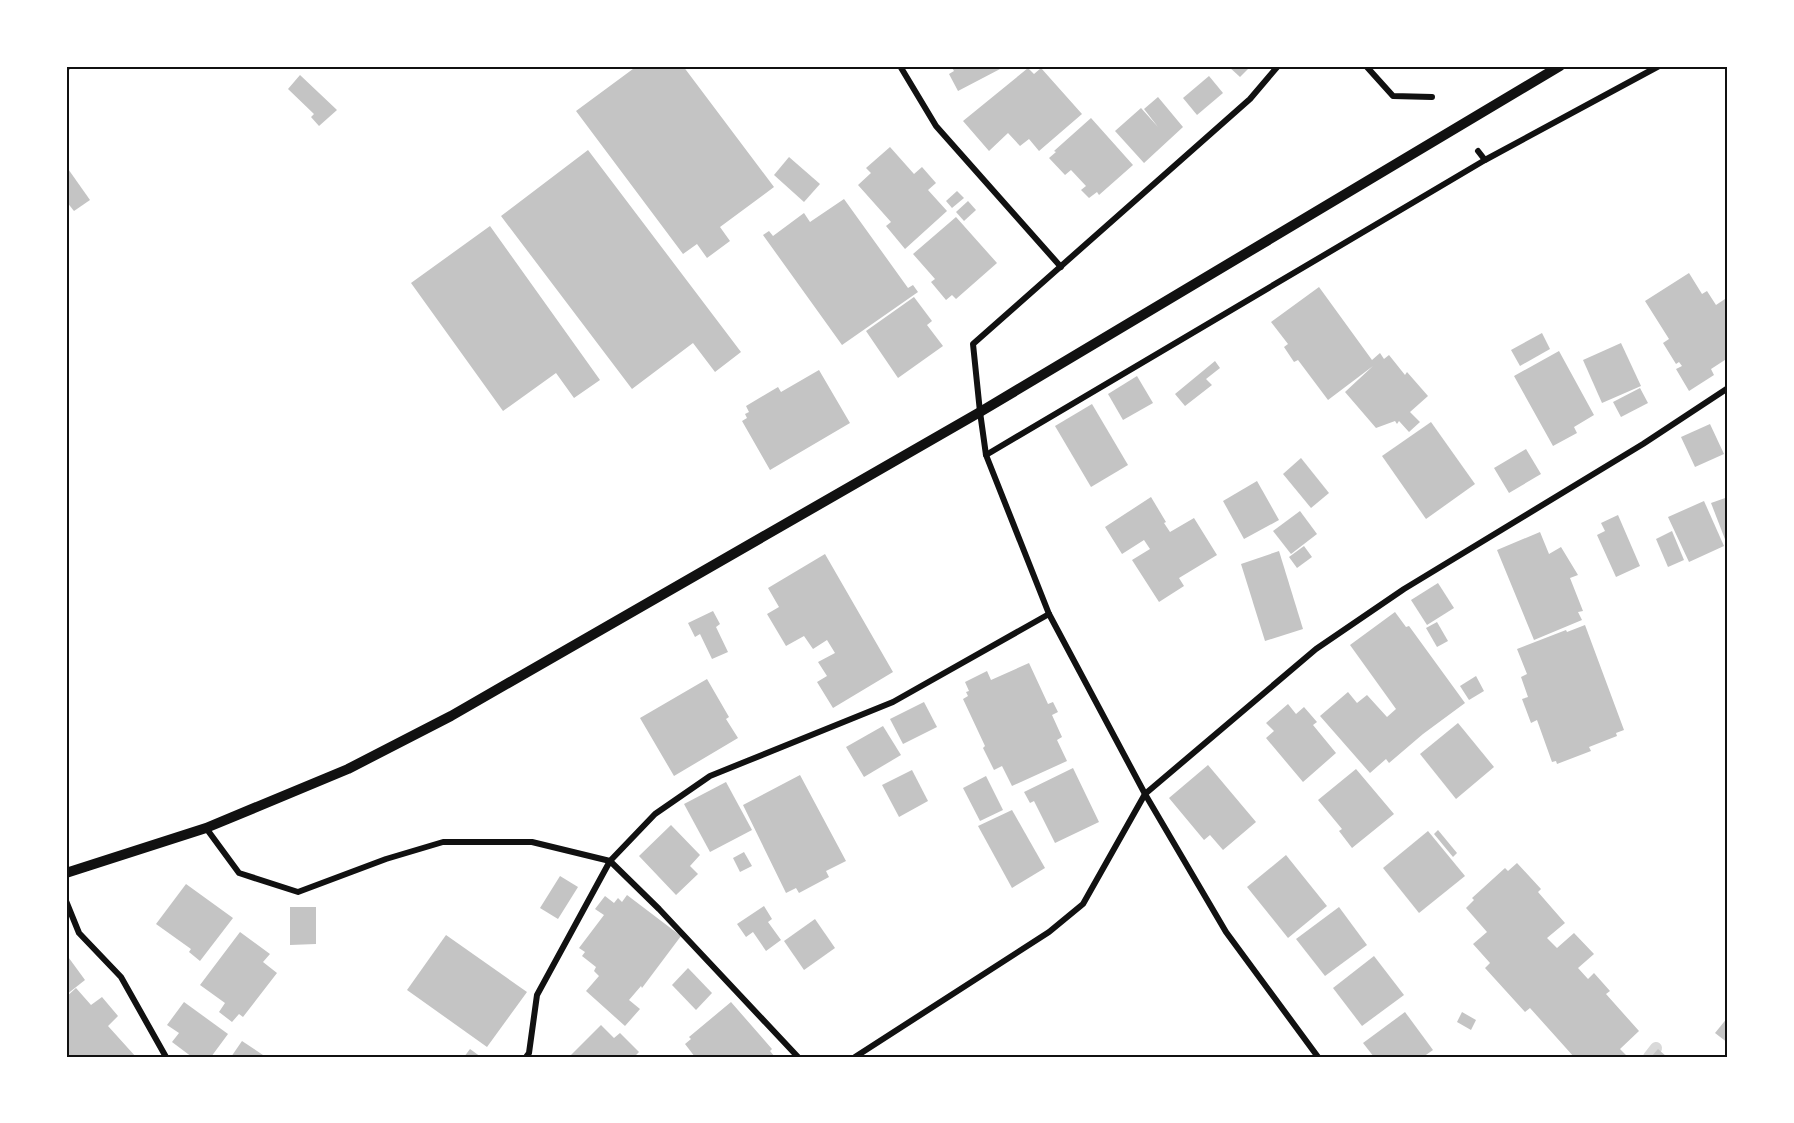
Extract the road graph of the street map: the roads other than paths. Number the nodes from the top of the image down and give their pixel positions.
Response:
1 (900, 66) edge
2 (1278, 66) edge
3 (1366, 66) edge
4 (1560, 66) edge
5 (1659, 66) edge
6 (1432, 97) dead end
7 (1478, 152) dead end
8 (1485, 160) junction
9 (1061, 267) junction
10 (1728, 388) edge
11 (980, 412) junction
12 (986, 455) junction
13 (1049, 614) junction
14 (1144, 794) junction
15 (206, 828) junction
16 (610, 861) junction
17 (66, 873) edge
18 (66, 901) edge
19 (165, 1057) edge
20 (526, 1057) edge
21 (798, 1057) edge
22 (855, 1057) edge
23 (1318, 1057) edge

1 - 9 street
2 - 9 street
3 - 6 street
4 - 11 street
5 - 8 street
7 - 8 street
8 - 12 street
9 - 11 street
10 - 14 street
11 - 12 street
11 - 15 street
12 - 13 street
13 - 14 street
13 - 16 street
14 - 22 street
14 - 23 street
15 - 16 street
15 - 17 street
16 - 20 street
16 - 21 street
18 - 19 street

